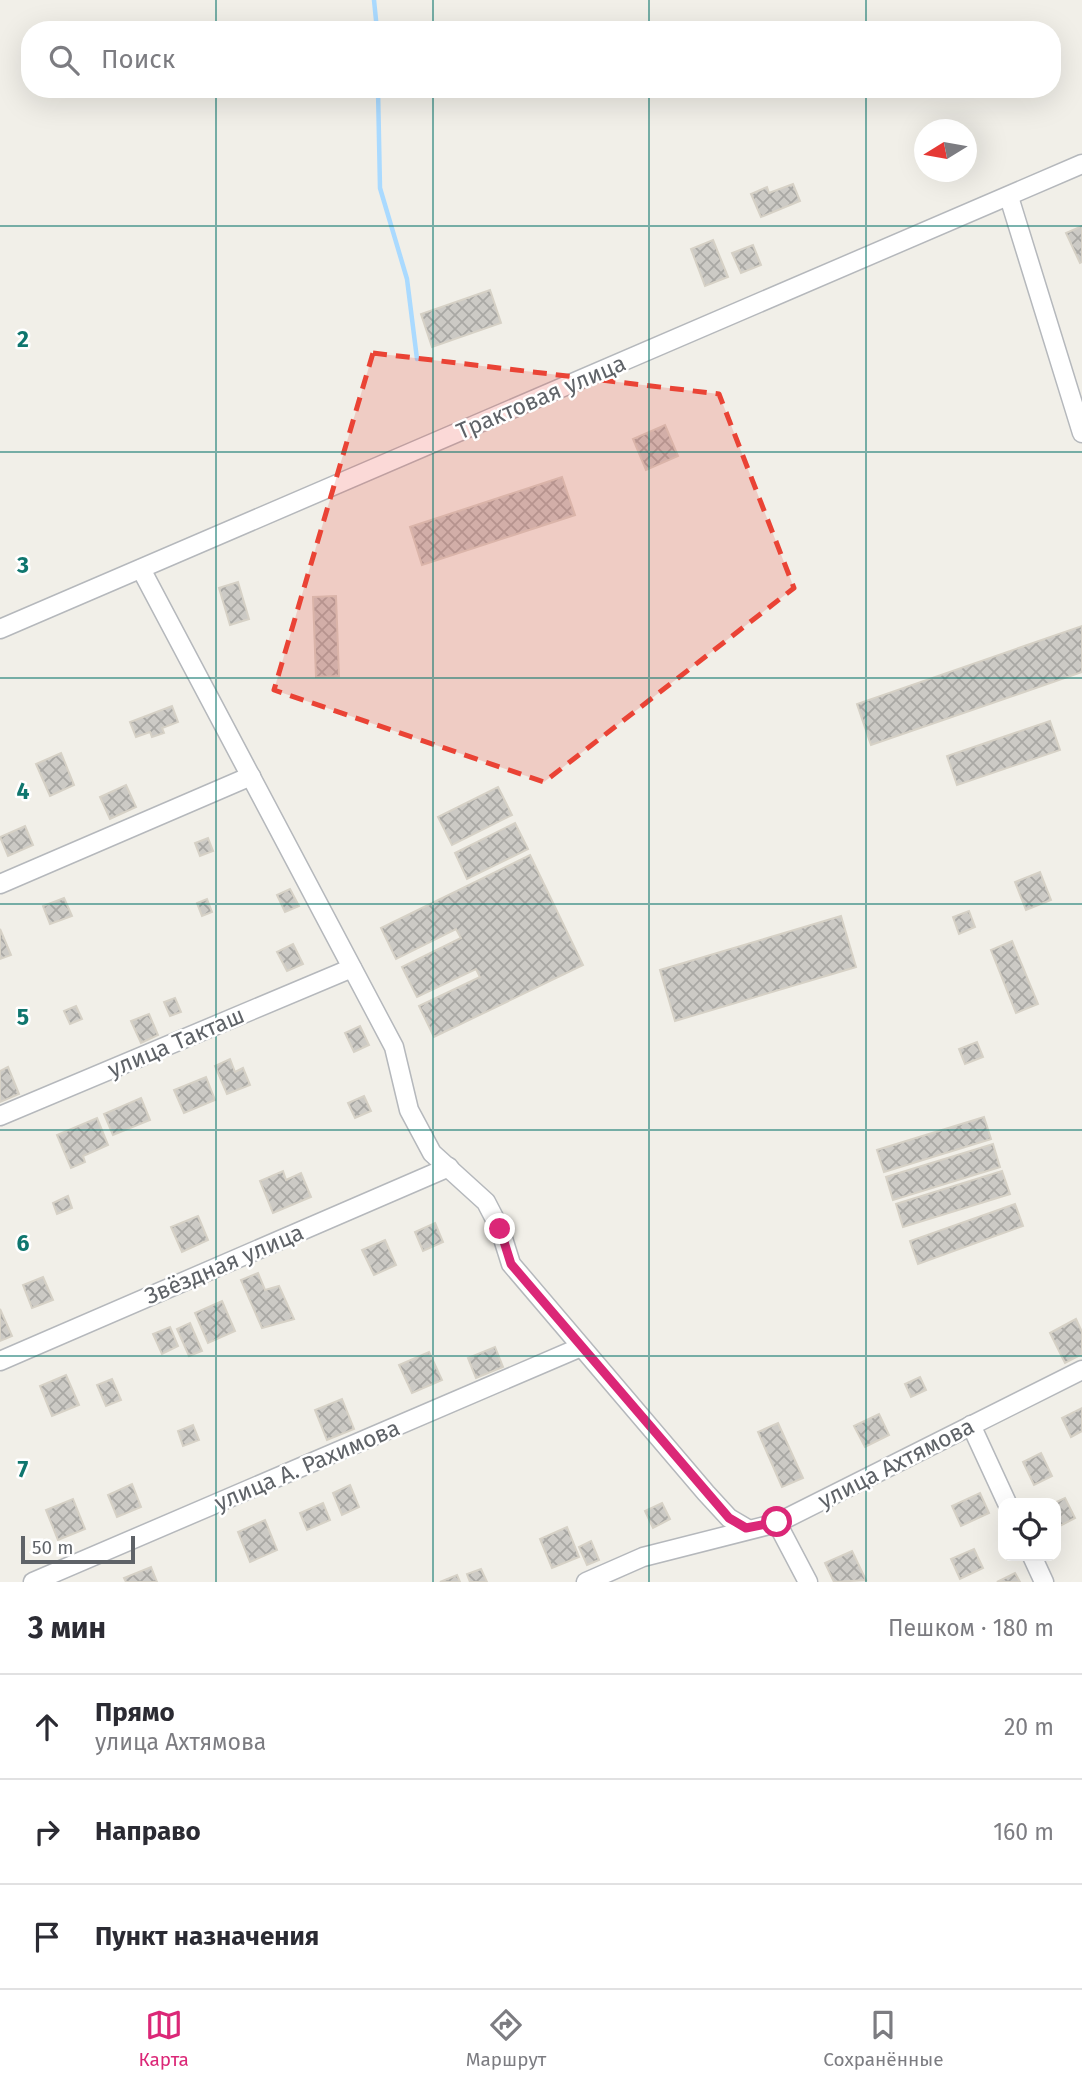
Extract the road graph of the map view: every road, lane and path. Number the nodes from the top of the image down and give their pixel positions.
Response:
1 (1082, 164) edge
2 (1009, 197) junction
3 (1078, 409) edge
4 (1082, 433) edge
5 (141, 569) junction
6 (0, 629) edge
7 (251, 776) junction
8 (0, 884) edge
9 (352, 968) junction
10 (0, 1116) edge
11 (449, 1167) junction
12 (581, 1347) junction
13 (0, 1361) edge
14 (1082, 1370) edge
15 (971, 1426) junction
16 (1005, 1498) edge
17 (777, 1522) junction
18 (746, 1528) junction
19 (1034, 1561) edge
20 (33, 1582) edge
21 (586, 1582) edge
22 (808, 1582) edge
23 (1044, 1582) edge

1 - 2 street, Трактовая улица
2 - 3 street
2 - 5 street, Трактовая улица
3 - 4 street
5 - 6 street, Трактовая улица
5 - 7 street
7 - 8 street
7 - 9 street
9 - 10 street, улица Такташ
9 - 11 street
11 - 12 street
11 - 13 street, Звёздная улица
12 - 18 street
12 - 20 street, улица А. Рахимова
14 - 15 street, улица Ахтямова
15 - 16 street
15 - 17 street, улица Ахтямова
17 - 18 street, улица Ахтямова
17 - 22 street
18 - 21 street, улица Ахтямова
19 - 23 street

